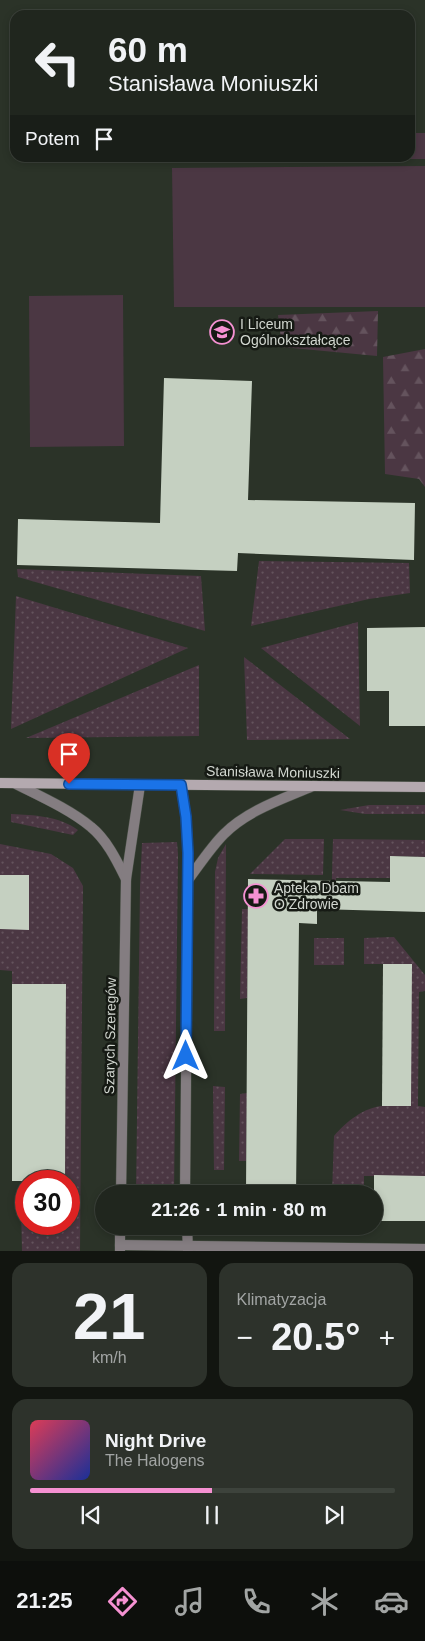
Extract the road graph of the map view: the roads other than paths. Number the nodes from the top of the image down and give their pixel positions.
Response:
1 (0, 783) edge
2 (16, 784) junction
3 (140, 785) junction
4 (181, 785) junction
5 (314, 786) junction
6 (425, 787) edge
7 (126, 879) junction
8 (188, 880) junction
9 (121, 1185) edge
10 (186, 1185) edge
11 (120, 1235) edge
12 (187, 1235) edge
13 (120, 1248) edge
14 (188, 1248) edge
15 (425, 1249) edge

1 - 2 street, Stanisława Moniuszki
2 - 3 street, Stanisława Moniuszki
2 - 7 street, Szarych Szeregów
3 - 4 street, Stanisława Moniuszki
3 - 7 street, Szarych Szeregów
4 - 5 street, Stanisława Moniuszki
4 - 8 street
5 - 6 street, Stanisława Moniuszki
5 - 8 street
7 - 9 street, Szarych Szeregów
8 - 10 street
11 - 13 street
12 - 14 street
13 - 14 street
14 - 15 street

